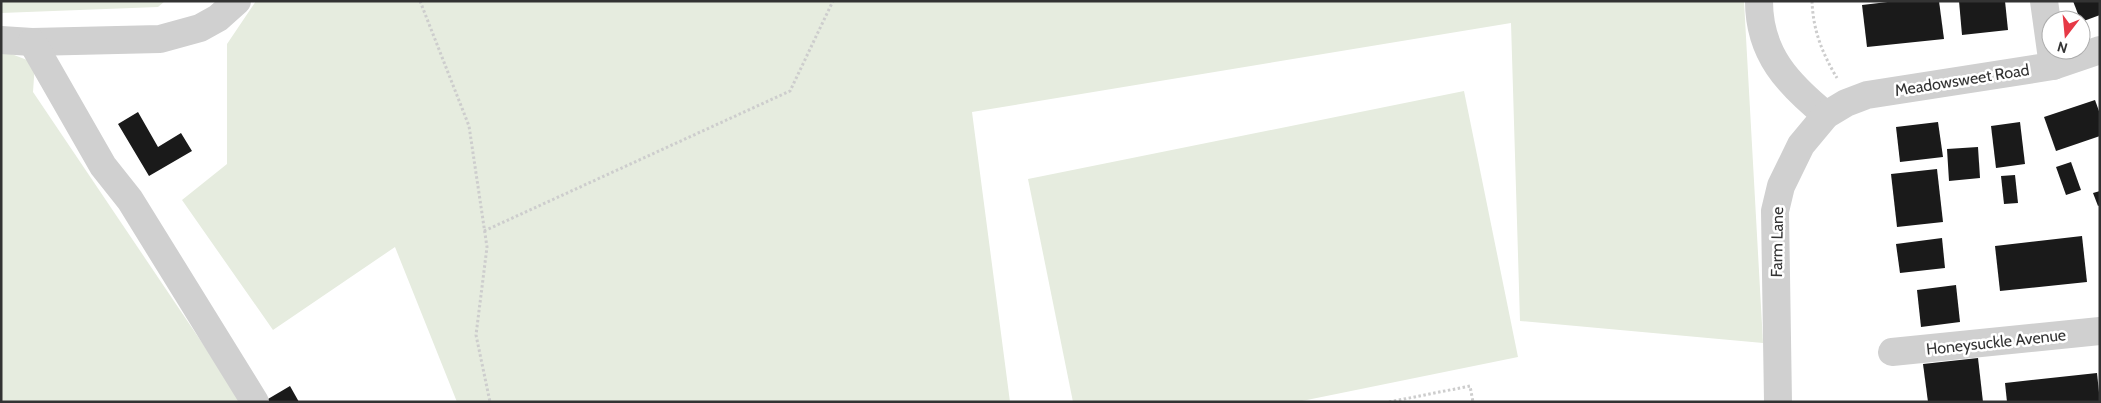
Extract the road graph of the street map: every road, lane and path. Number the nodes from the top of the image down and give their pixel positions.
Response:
1 (237, 1) edge
2 (420, 1) edge
3 (833, 1) edge
4 (1759, 1) edge
5 (1812, 1) edge
6 (2044, 1) edge
7 (1, 40) edge
8 (32, 42) junction
9 (2100, 50) edge
10 (2052, 66) junction
11 (1836, 109) junction
12 (484, 231) junction
13 (2100, 331) edge
14 (1892, 352) dead end
15 (255, 402) edge
16 (490, 402) edge
17 (1389, 402) edge
18 (1474, 402) edge
19 (1778, 402) edge

1 - 8 street
2 - 12 path
3 - 12 path
4 - 11 street
5 - 11 path
6 - 10 street
7 - 8 street
8 - 15 street
9 - 10 street, Meadowsweet Road
10 - 11 street, Meadowsweet Road
11 - 19 street, Farm Lane
12 - 16 path
13 - 14 street, Honeysuckle Avenue
17 - 18 path

